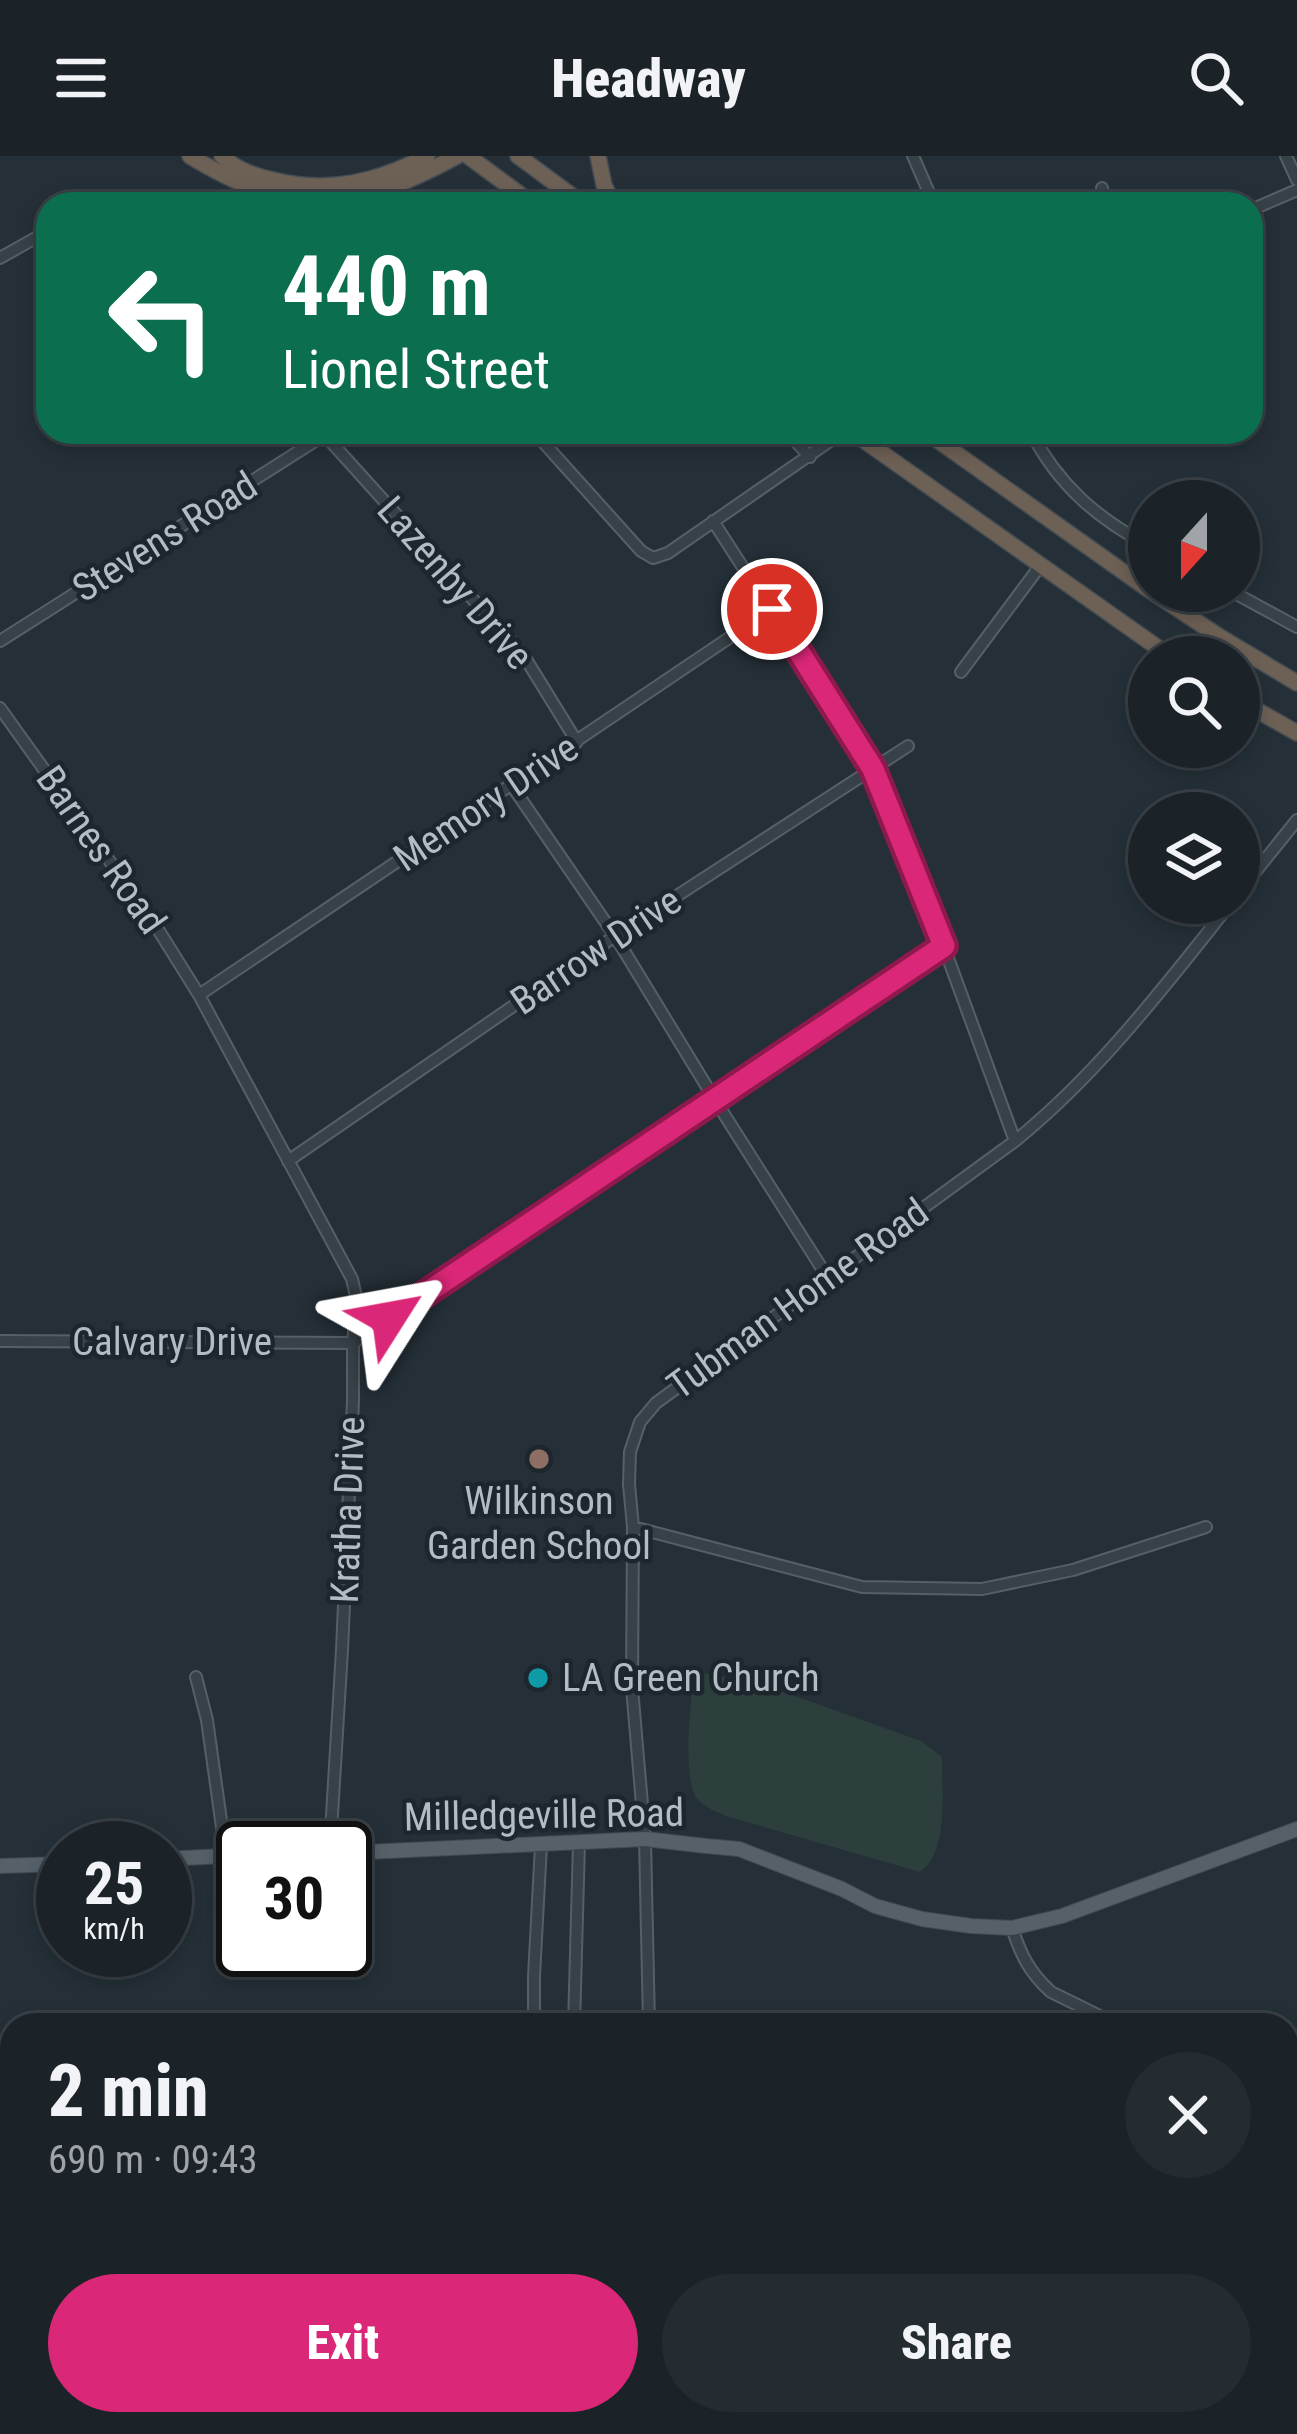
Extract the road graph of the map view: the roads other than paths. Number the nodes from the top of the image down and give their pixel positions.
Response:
1 (190, 156) edge
2 (222, 156) edge
3 (427, 156) edge
4 (457, 156) edge
5 (468, 156) edge
6 (518, 156) edge
7 (598, 156) edge
8 (913, 156) edge
9 (1286, 156) edge
10 (403, 177) junction
11 (1297, 180) edge
12 (1102, 188) dead end
13 (1297, 190) edge
14 (267, 192) edge
15 (366, 192) edge
16 (517, 192) edge
17 (567, 192) edge
18 (607, 192) edge
19 (929, 192) edge
20 (1103, 192) edge
21 (1263, 206) edge
22 (36, 238) edge
23 (0, 258) edge
24 (308, 444) edge
25 (335, 444) edge
26 (545, 444) edge
27 (798, 444) edge
28 (829, 444) edge
29 (864, 444) edge
30 (943, 444) edge
31 (1038, 444) edge
32 (810, 457) junction
33 (713, 521) junction
34 (1118, 530) junction
35 (1128, 535) edge
36 (1101, 555) junction
37 (1040, 566) junction
38 (1128, 574) edge
39 (1260, 607) edge
40 (772, 609) junction
41 (1182, 612) edge
42 (1297, 627) edge
43 (1141, 636) edge
44 (0, 641) edge
45 (961, 672) dead end
46 (1297, 683) edge
47 (1260, 712) edge
48 (2, 714) edge
49 (1297, 733) edge
50 (577, 742) junction
51 (908, 746) dead end
52 (873, 769) junction
53 (512, 786) junction
54 (1297, 820) edge
55 (1260, 866) edge
56 (1214, 924) edge
57 (615, 936) junction
58 (944, 946) junction
59 (199, 994) junction
60 (715, 1100) junction
61 (1015, 1141) junction
62 (288, 1161) junction
63 (828, 1278) junction
64 (0, 1341) edge
65 (353, 1343) junction
66 (633, 1527) junction
67 (1206, 1527) dead end
68 (196, 1677) dead end
69 (221, 1821) edge
70 (332, 1821) edge
71 (1297, 1829) edge
72 (645, 1839) junction
73 (579, 1843) junction
74 (541, 1845) junction
75 (372, 1852) edge
76 (36, 1865) edge
77 (0, 1866) edge
78 (1012, 1928) junction
79 (534, 2013) edge
80 (574, 2013) edge
81 (649, 2013) edge
82 (1094, 2013) edge

1 - 14 highway
2 - 10 highway
3 - 10 highway
4 - 10 highway
5 - 16 highway
6 - 17 highway
7 - 18 highway
8 - 19 street
9 - 11 street
10 - 15 highway
12 - 20 street
13 - 21 street
22 - 23 street
24 - 44 street, Stevens Road
25 - 50 street, Lazenby Drive
26 - 33 street
27 - 32 street
28 - 32 street
29 - 37 highway
30 - 36 highway
31 - 34 street
32 - 33 street
33 - 40 street
34 - 35 street
34 - 36 street
36 - 38 highway
37 - 43 highway
37 - 45 street
39 - 42 street
40 - 50 street, Memory Drive
40 - 52 street
41 - 46 highway
47 - 49 highway
48 - 59 street, Barnes Road
50 - 53 street, Memory Drive
51 - 52 street, Barrow Drive
52 - 57 street, Barrow Drive
52 - 58 street
53 - 57 street
53 - 59 street, Memory Drive
54 - 55 street
56 - 61 street, Tubman Home Road
57 - 60 street
57 - 62 street, Barrow Drive
58 - 60 street
58 - 61 street
59 - 62 street, Kratha Drive
60 - 63 street
60 - 65 street
61 - 63 street, Tubman Home Road
62 - 65 street, Kratha Drive
63 - 66 street, Tubman Home Road
64 - 65 street, Calvary Drive
65 - 70 street, Kratha Drive
66 - 67 street
66 - 72 street, Tubman Home Road
68 - 69 street
71 - 78 main road, Milledgeville Road
72 - 73 main road, Milledgeville Road
72 - 78 main road, Milledgeville Road
72 - 81 street, Tubman Home Road
73 - 74 main road, Milledgeville Road
73 - 80 street
74 - 75 main road, Milledgeville Road
74 - 79 street
76 - 77 main road
78 - 82 street

